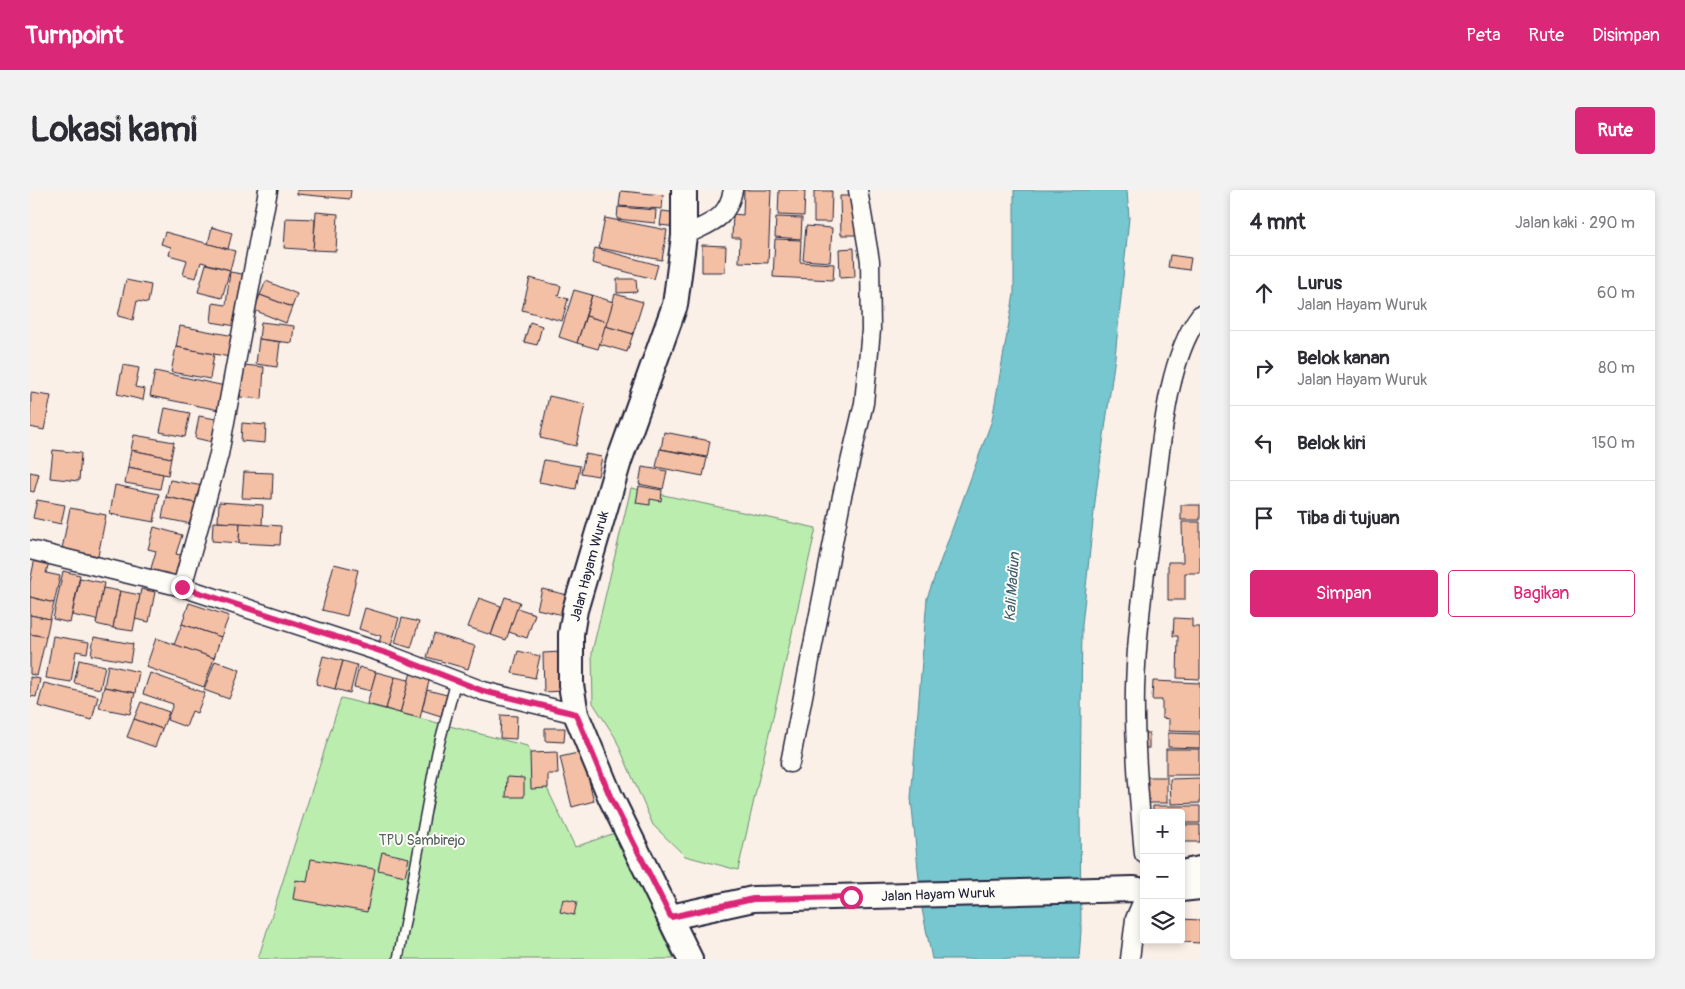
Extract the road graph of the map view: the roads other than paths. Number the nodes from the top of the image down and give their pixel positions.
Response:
1 (268, 190) edge
2 (684, 190) edge
3 (733, 190) edge
4 (858, 190) edge
5 (684, 236) junction
6 (1200, 314) edge
7 (30, 550) edge
8 (182, 587) junction
9 (456, 681) junction
10 (576, 714) junction
11 (790, 763) dead end
12 (1142, 809) edge
13 (1200, 869) edge
14 (1185, 872) edge
15 (1200, 887) edge
16 (1185, 889) edge
17 (1138, 890) edge
18 (671, 917) junction
19 (398, 959) edge
20 (690, 959) edge
21 (1130, 959) edge

1 - 8 street
2 - 5 main road, Jalan Hayam Wuruk
3 - 5 street
4 - 11 street
5 - 10 main road, Jalan Hayam Wuruk
6 - 12 street
7 - 8 street
8 - 9 street
9 - 10 street
9 - 19 lane
10 - 18 main road, Jalan Hayam Wuruk
13 - 14 main road
15 - 16 main road
17 - 18 main road, Jalan Hayam Wuruk
17 - 21 street
18 - 20 main road

